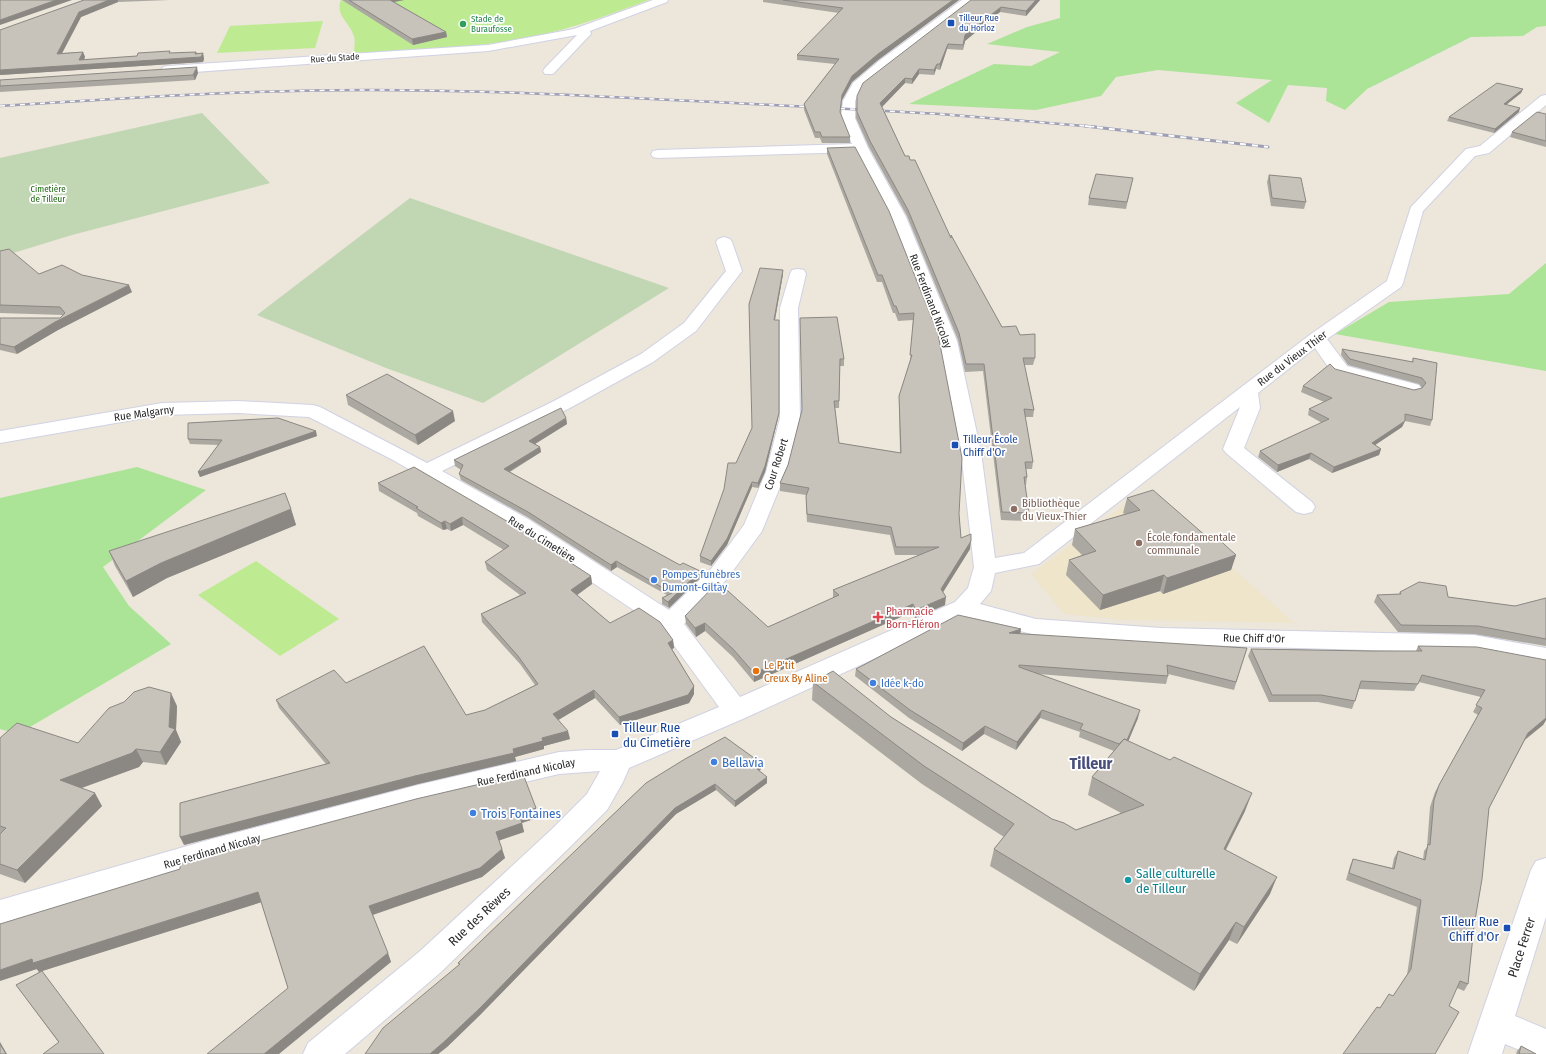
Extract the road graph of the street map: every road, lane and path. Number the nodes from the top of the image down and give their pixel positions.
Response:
1 (663, 0) edge
2 (969, 0) edge
3 (582, 30) junction
4 (156, 71) edge
5 (549, 71) dead end
6 (1546, 99) edge
7 (1540, 109) edge
8 (861, 148) junction
9 (658, 154) dead end
10 (724, 242) dead end
11 (798, 274) dead end
12 (1318, 338) junction
13 (1412, 389) edge
14 (1248, 391) junction
15 (313, 411) joint
16 (0, 437) edge
17 (427, 471) junction
18 (1304, 507) dead end
19 (985, 567) junction
20 (963, 608) junction
21 (671, 623) junction
22 (1546, 657) edge
23 (828, 670) junction
24 (852, 689) edge
25 (736, 711) junction
26 (618, 761) junction
27 (1546, 870) edge
28 (0, 913) edge
29 (1496, 1024) junction
30 (1546, 1045) edge
31 (320, 1054) edge
32 (1485, 1054) edge

1 - 3 street, Rue du Stade
2 - 8 street, Rue Ferdinand Nicolay
3 - 4 street, Rue du Stade
3 - 5 street
6 - 7 street, Rue du Vieux Thier
7 - 12 street, Rue du Vieux Thier
8 - 9 street
8 - 19 street, Rue Ferdinand Nicolay
10 - 17 street
11 - 21 street, Cour Robert
12 - 13 street
12 - 14 street, Rue du Vieux Thier
14 - 18 street
14 - 19 street, Rue du Vieux Thier
15 - 16 street, Rue Malgarny
15 - 17 street, Rue du Cimetière
17 - 21 street, Rue du Cimetière
19 - 20 street, Rue Ferdinand Nicolay
20 - 22 street, Rue Chiff d'Or
20 - 23 street, Rue Ferdinand Nicolay
21 - 25 street, Rue du Cimetière
23 - 24 street
23 - 25 street, Rue Ferdinand Nicolay
25 - 26 street, Rue Ferdinand Nicolay
26 - 28 street, Rue Ferdinand Nicolay
26 - 31 street, Rue des Rèwes
27 - 29 street, Place Ferrer
29 - 30 street
29 - 32 street, Place Ferrer

